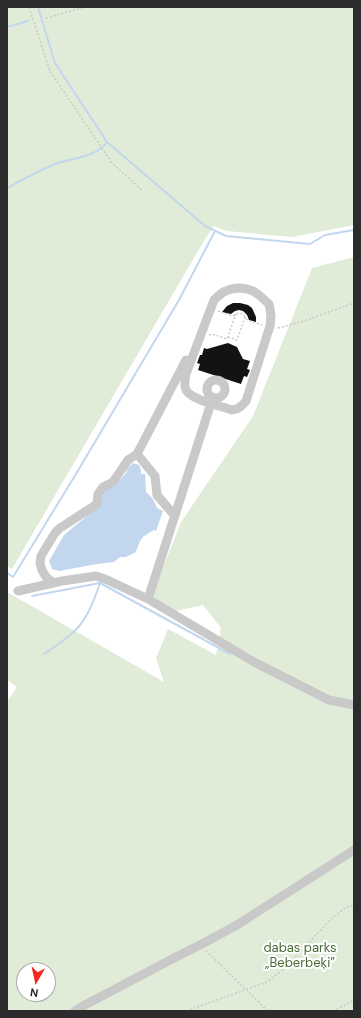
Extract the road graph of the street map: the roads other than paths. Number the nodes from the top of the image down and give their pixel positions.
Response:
1 (193, 359) junction
2 (212, 400) junction
3 (137, 454) junction
4 (174, 516) junction
5 (54, 583) junction
6 (18, 591) dead end
7 (148, 599) junction
8 (354, 705) edge
9 (354, 850) edge
10 (75, 1011) edge

1 - 2 street
1 - 2 street
1 - 3 street
2 - 4 street
3 - 4 street
3 - 5 street
4 - 7 street
5 - 6 street
5 - 7 street
7 - 8 street
9 - 10 street

